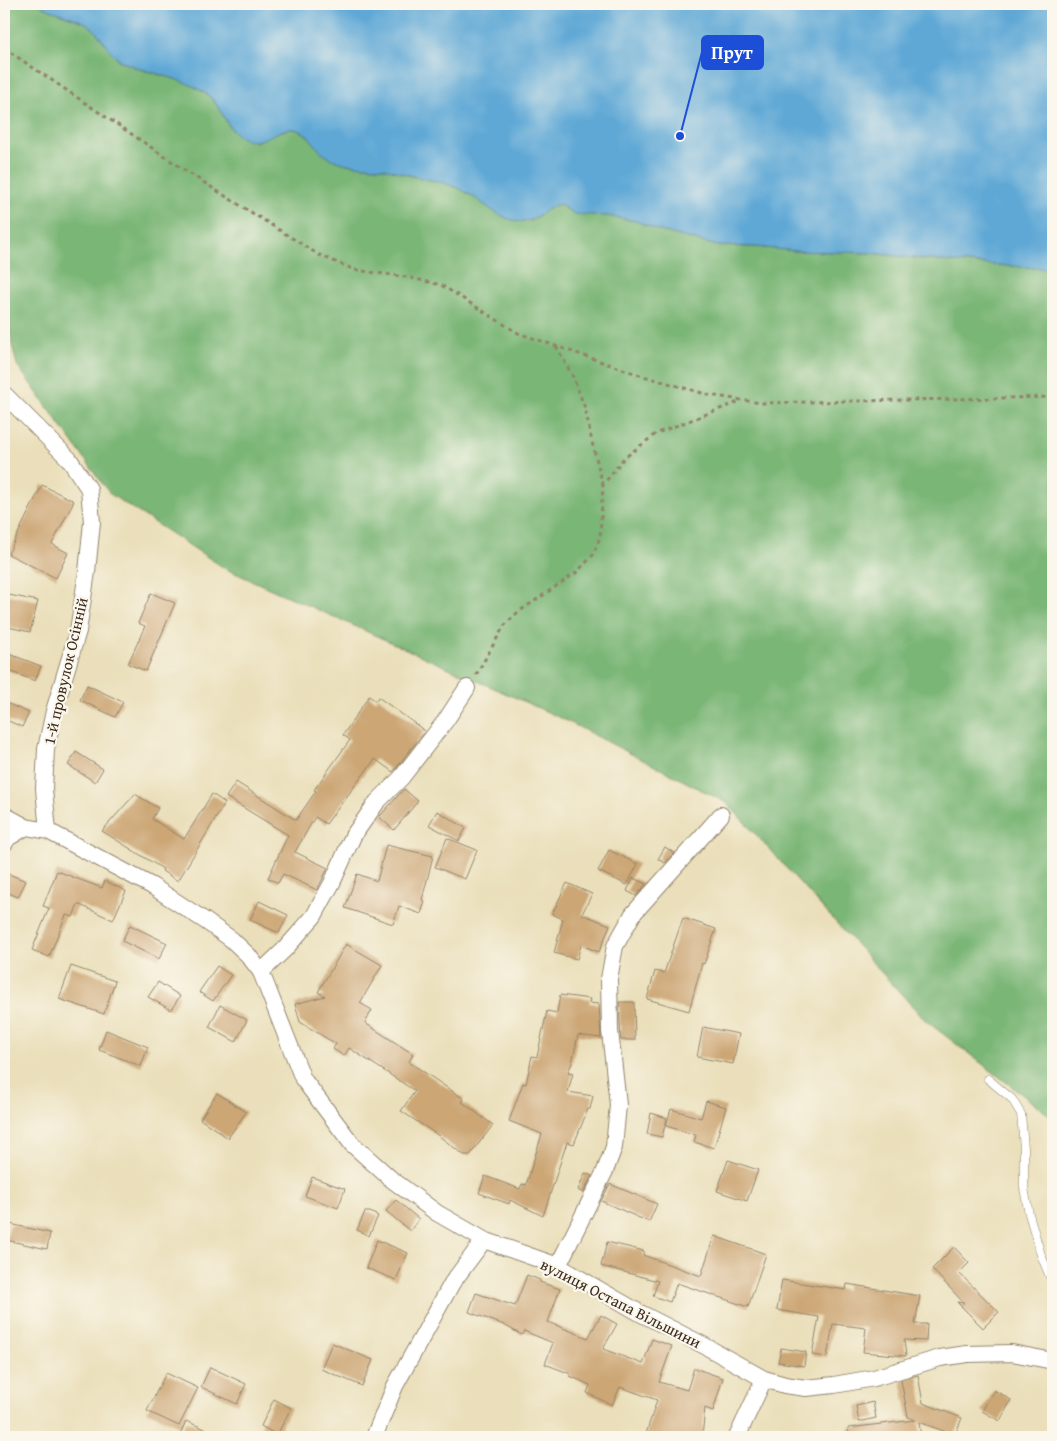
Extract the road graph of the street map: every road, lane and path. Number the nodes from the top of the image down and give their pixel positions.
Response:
1 (4, 48) edge
2 (555, 346) junction
3 (4, 394) edge
4 (1053, 397) edge
5 (741, 400) junction
6 (603, 485) junction
7 (467, 688) joint
8 (4, 815) edge
9 (720, 815) dead end
10 (26, 827) junction
11 (48, 831) junction
12 (4, 844) edge
13 (261, 972) junction
14 (988, 1079) dead end
15 (484, 1240) junction
16 (558, 1266) junction
17 (1053, 1284) edge
18 (1052, 1360) edge
19 (764, 1379) junction
20 (374, 1437) edge
21 (737, 1437) edge

1 - 2 path
2 - 5 path
2 - 6 path
3 - 11 street, 1-й провулок Осінній
4 - 5 path
5 - 6 path
6 - 7 path
7 - 13 street
8 - 10 street, вулиця Остапа Вільшини
9 - 16 street
10 - 11 street, вулиця Остапа Вільшини
10 - 12 street
11 - 13 street, вулиця Остапа Вільшини
13 - 15 street, вулиця Остапа Вільшини
14 - 17 lane
15 - 16 street, вулиця Остапа Вільшини
15 - 20 street
16 - 19 street, вулиця Остапа Вільшини
18 - 19 street, вулиця Остапа Вільшини
19 - 21 street

